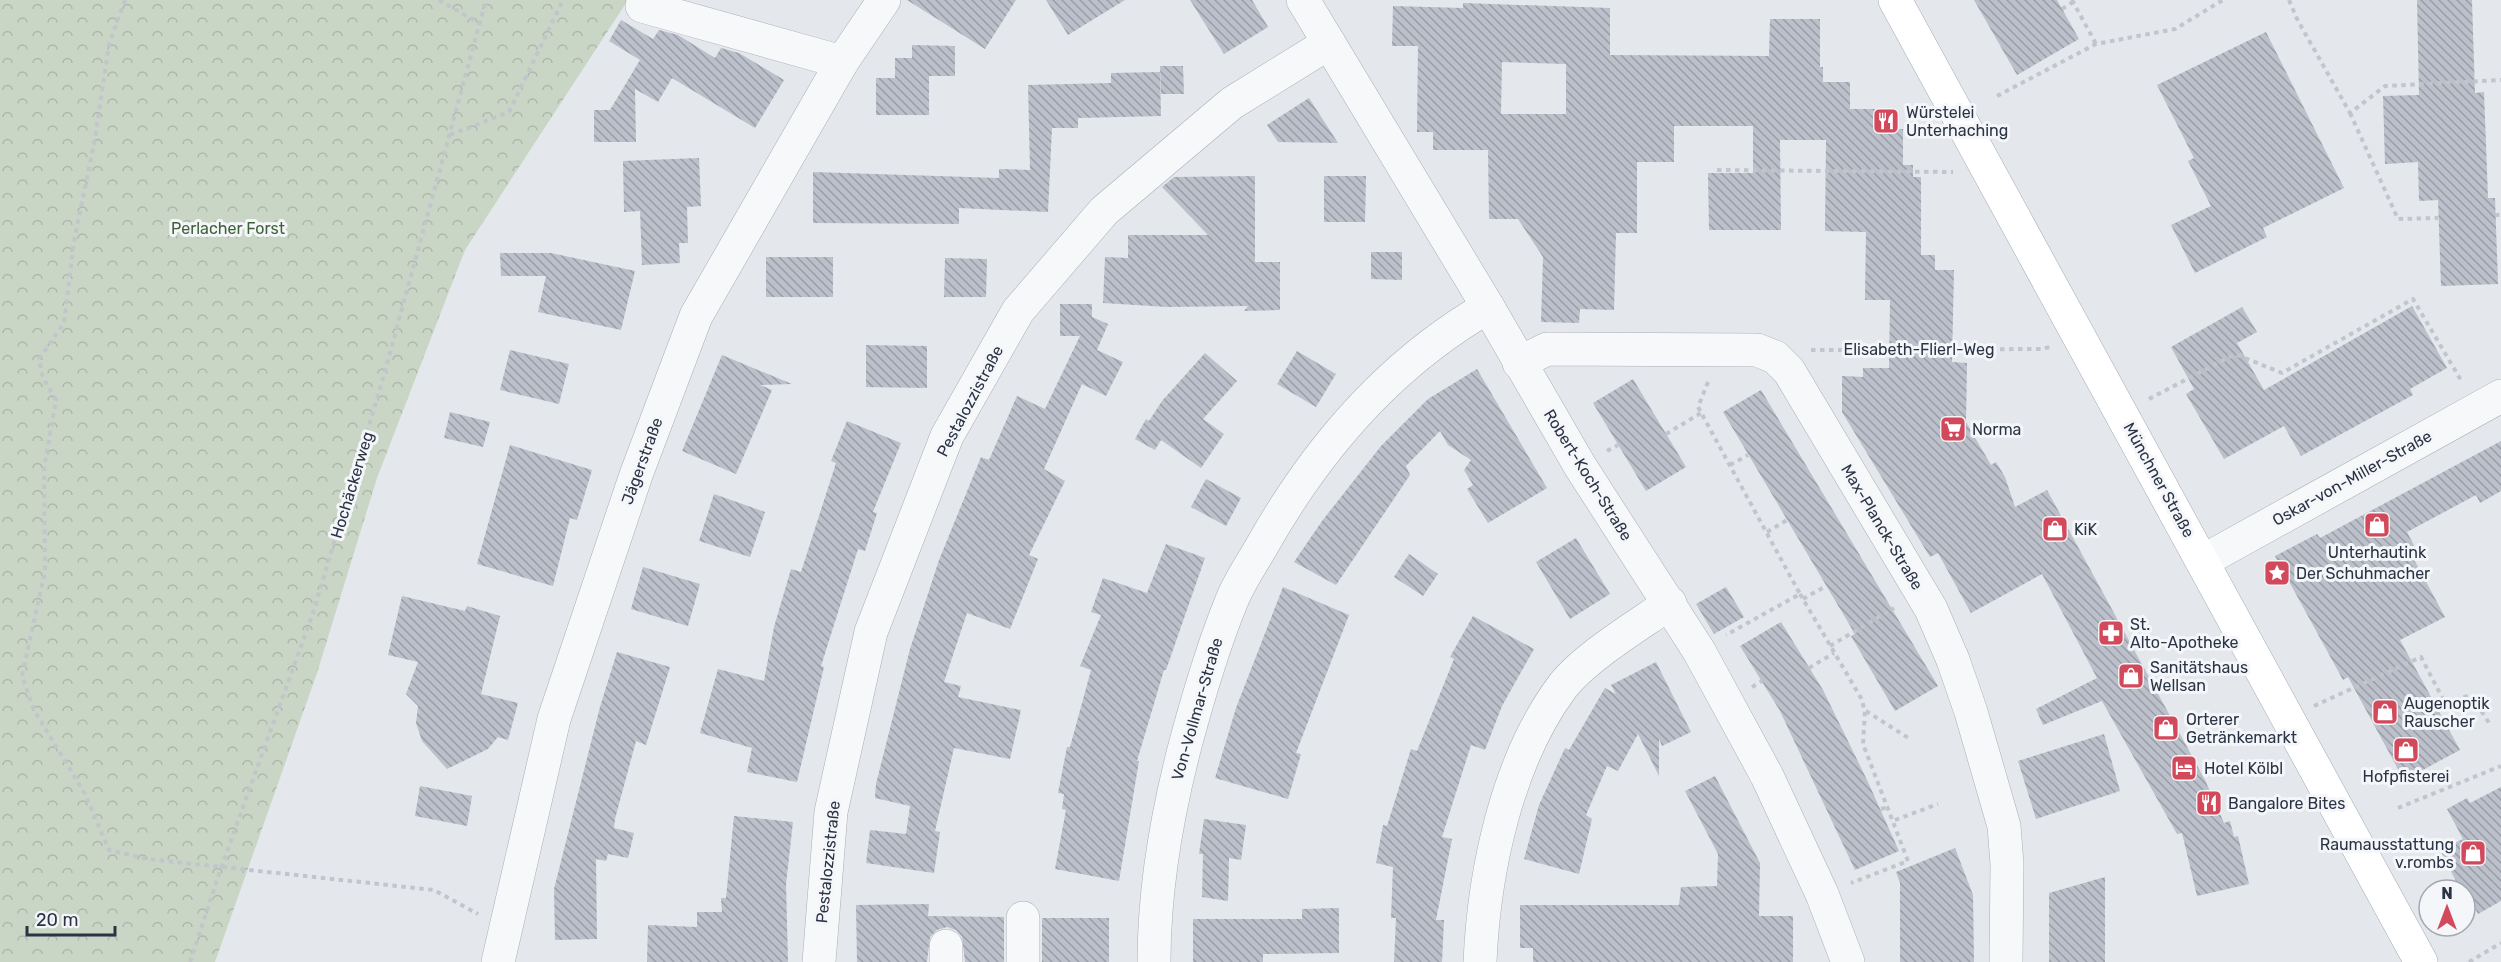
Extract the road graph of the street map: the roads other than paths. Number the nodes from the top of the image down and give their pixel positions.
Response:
1 (884, 0) edge
2 (1303, 0) edge
3 (1895, 0) edge
4 (642, 6) dead end
5 (1329, 43) junction
6 (842, 62) junction
7 (1488, 307) junction
8 (1519, 363) junction
9 (2489, 402) edge
10 (2203, 561) junction
11 (1670, 603) junction
12 (1023, 918) dead end
13 (498, 962) edge
14 (819, 962) edge
15 (1023, 962) edge
16 (1154, 962) edge
17 (1480, 962) edge
18 (1848, 962) edge
19 (2006, 962) edge
20 (2421, 962) edge

1 - 6 street, Jägerstraße
2 - 5 street, Robert-Koch-Straße
3 - 10 main road, Münchner Straße
4 - 6 street
5 - 7 street, Robert-Koch-Straße
5 - 14 street, Pestalozzistraße
6 - 13 street, Jägerstraße
7 - 8 street, Robert-Koch-Straße
7 - 16 street, Von-Vollmar-Straße
8 - 11 street, Robert-Koch-Straße
8 - 19 street, Max-Planck-Straße
9 - 10 street, Oskar-von-Miller-Straße
10 - 20 main road, Münchner Straße
11 - 17 street
11 - 18 street, Robert-Koch-Straße
12 - 15 street

